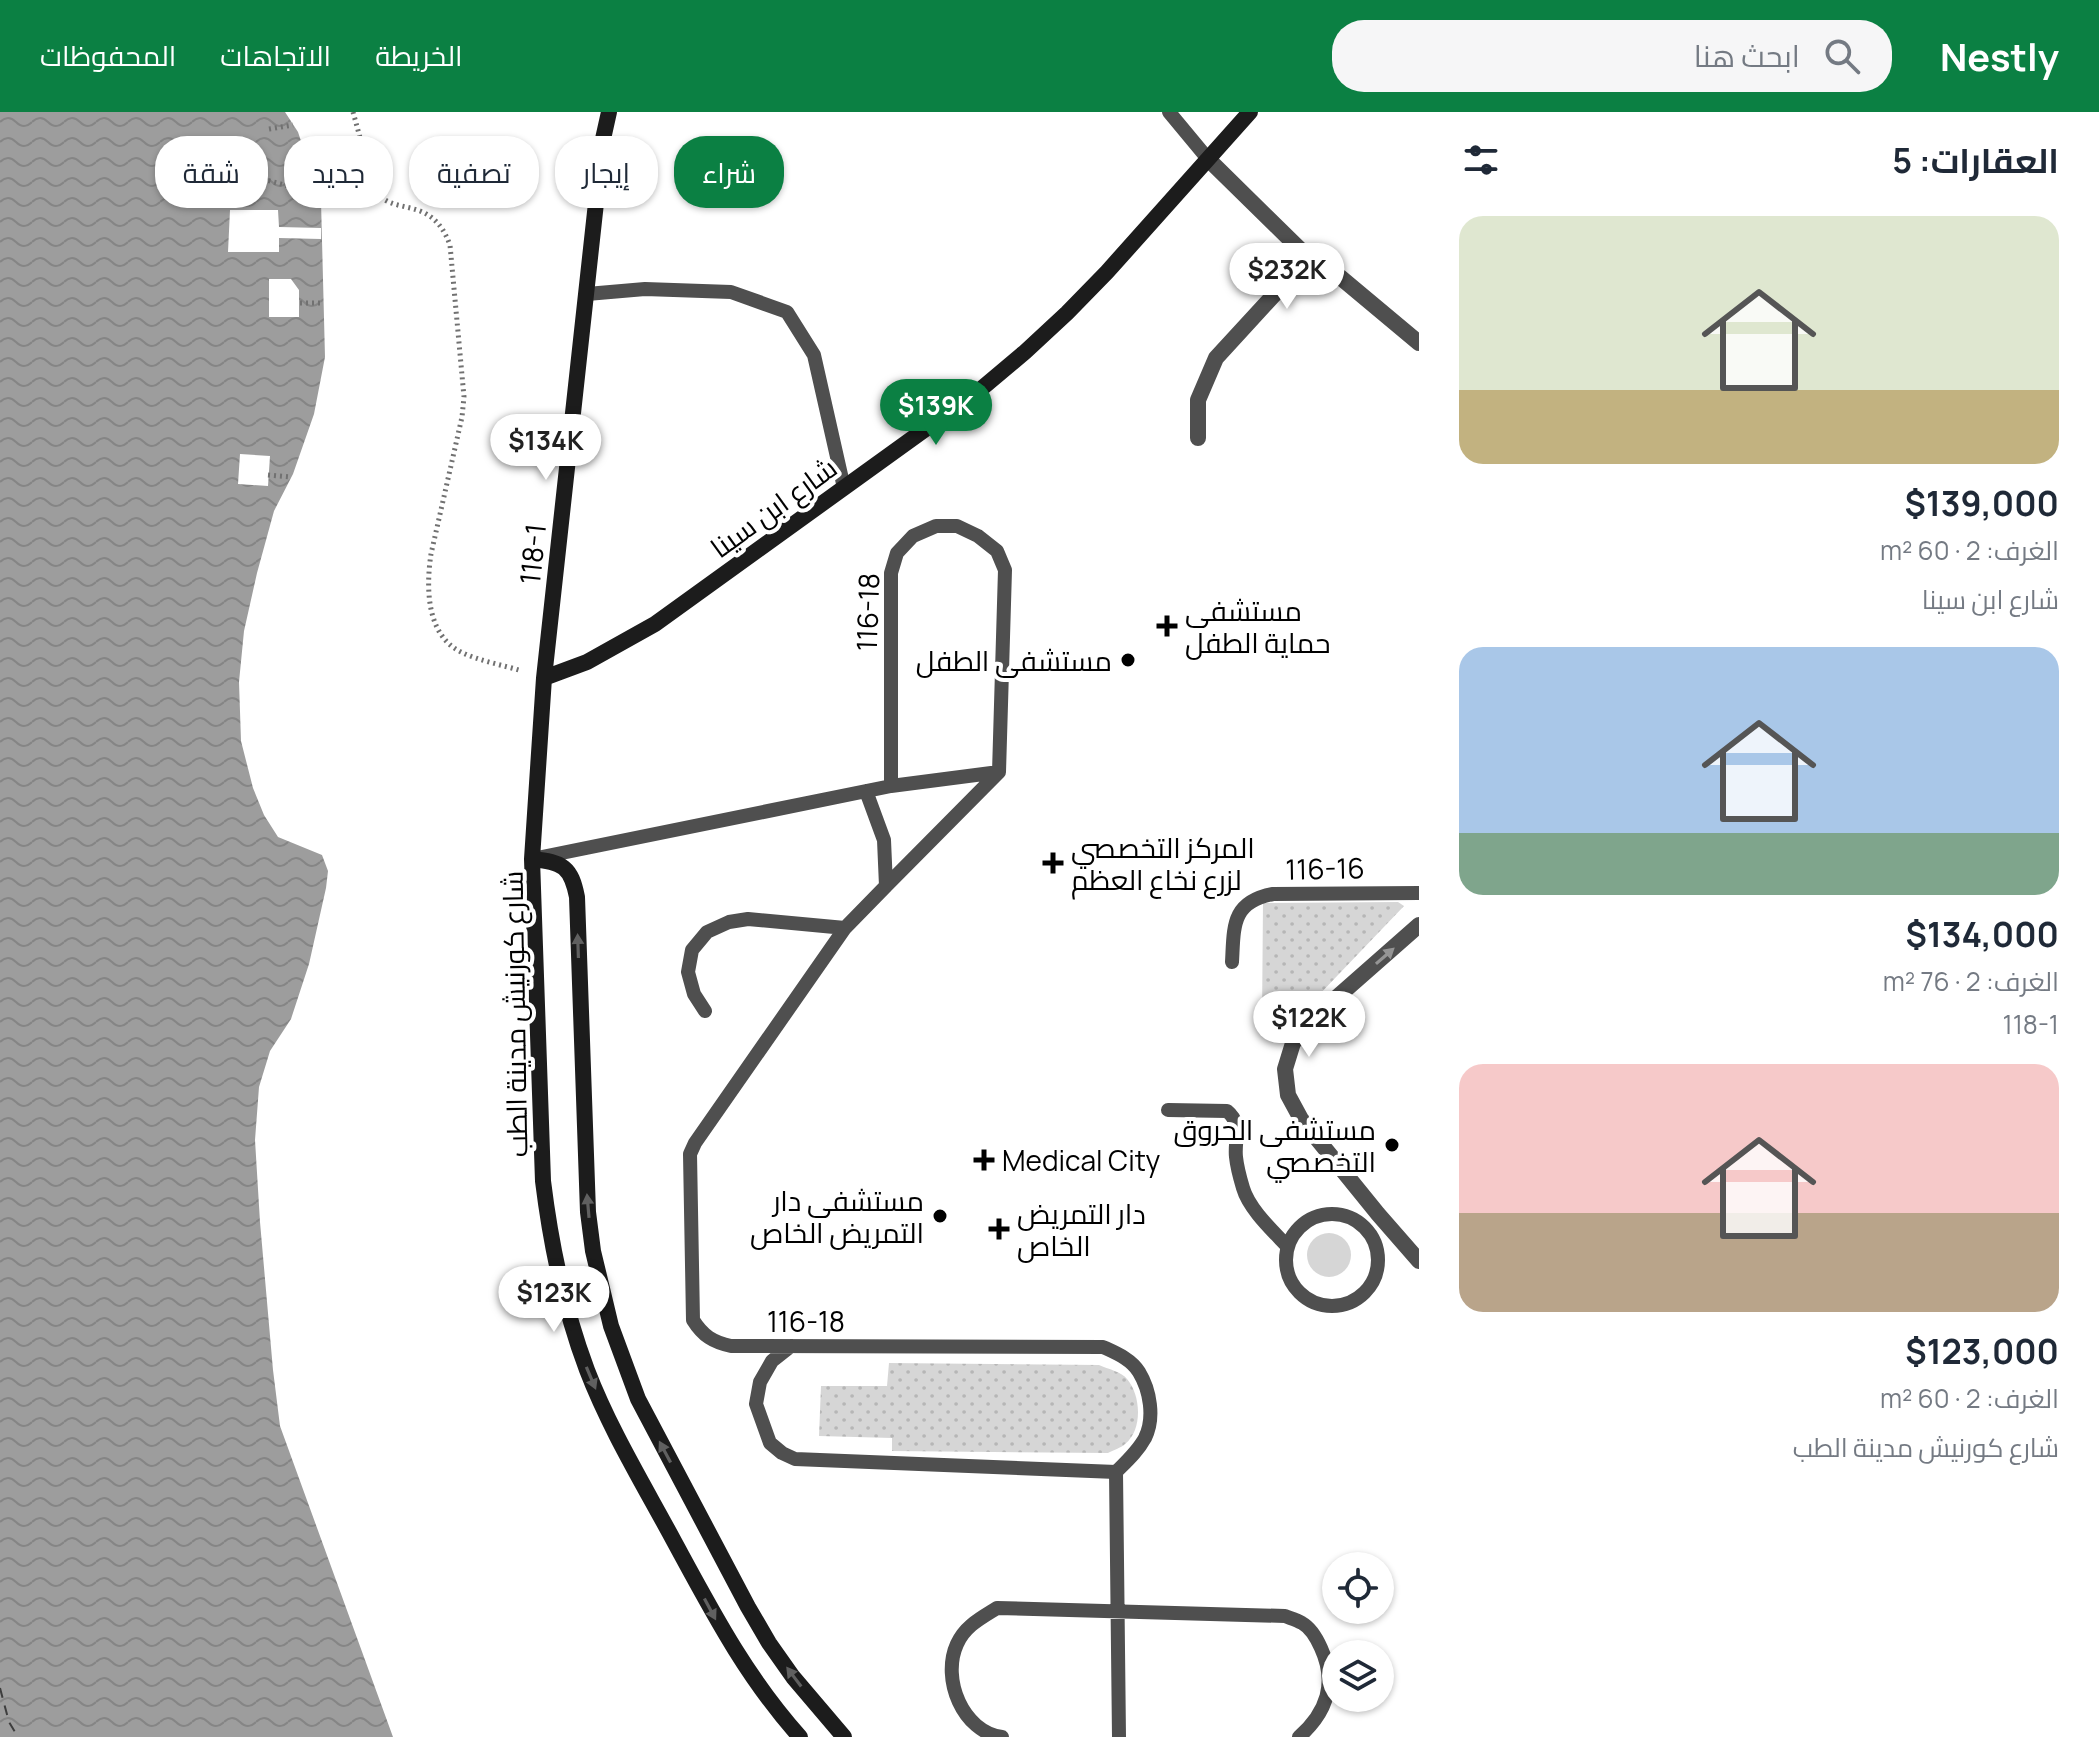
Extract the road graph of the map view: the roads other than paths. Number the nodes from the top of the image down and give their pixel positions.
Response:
1 (609, 112) edge
2 (1169, 112) edge
3 (1250, 112) edge
4 (1208, 159) junction
5 (1318, 267) junction
6 (587, 294) junction
7 (1419, 343) edge
8 (1198, 438) dead end
9 (844, 488) junction
10 (544, 678) junction
11 (999, 772) junction
12 (891, 786) junction
13 (866, 791) junction
14 (532, 859) junction
15 (886, 886) junction
16 (1419, 893) edge
17 (1419, 925) edge
18 (845, 928) junction
19 (1232, 962) dead end
20 (705, 1011) dead end
21 (1168, 1110) dead end
22 (1378, 1214) junction
23 (1365, 1227) junction
24 (1288, 1247) junction
25 (1419, 1261) edge
26 (791, 1346) junction
27 (1116, 1472) junction
28 (1117, 1611) junction
29 (800, 1737) edge
30 (844, 1737) edge
31 (1002, 1737) edge
32 (1119, 1737) edge
33 (1299, 1737) edge

1 - 6 street, 118-1
2 - 4 lane
3 - 4 street, شارع ابن سينا
4 - 5 street
4 - 9 street, شارع ابن سينا
5 - 7 street
5 - 8 street
6 - 9 lane
6 - 10 street, 118-1
9 - 10 street, شارع ابن سينا
10 - 14 street, 118-1
11 - 12 lane
11 - 12 lane, 116-18
11 - 15 lane, 116-18
12 - 13 lane
13 - 14 lane
13 - 15 lane
14 -> 29 street, شارع كورنيش مدينة الطب
30 -> 14 street, شارع كورنيش مدينة الطب
15 - 18 lane, 116-18
16 - 19 lane, 116-16
22 -> 17 street
18 - 20 lane
18 - 26 lane, 116-18
21 - 24 lane
22 - 23 lane
22 - 25 street
23 - 24 lane
23 - 24 lane
26 - 27 lane
26 - 27 lane, 116-18
27 - 28 lane
28 - 31 lane
28 - 32 lane
28 - 33 lane

